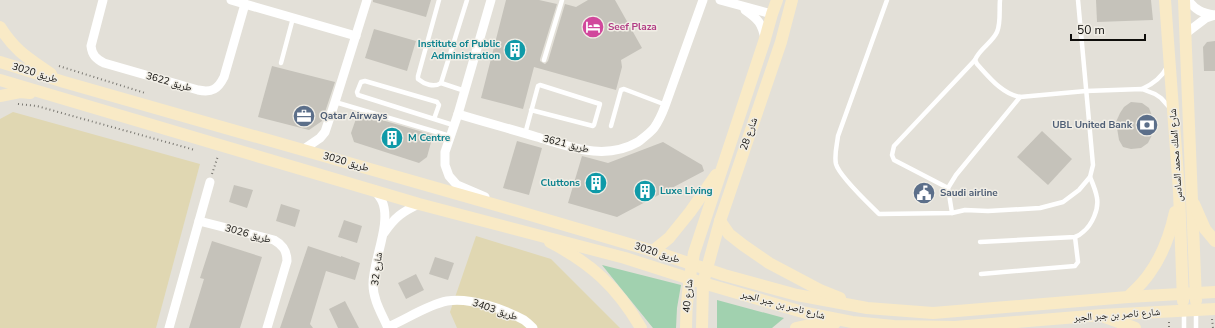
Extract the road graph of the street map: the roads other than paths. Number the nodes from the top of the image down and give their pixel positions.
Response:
1 (102, 0) edge
2 (231, 0) edge
3 (367, 0) edge
4 (439, 0) edge
5 (467, 0) edge
6 (491, 0) edge
7 (562, 0) edge
8 (703, 0) edge
9 (720, 0) edge
10 (777, 0) edge
11 (792, 0) edge
12 (887, 0) edge
13 (1000, 0) edge
14 (1078, 0) edge
15 (1165, 0) edge
16 (1184, 0) edge
17 (1188, 0) edge
18 (245, 4) junction
19 (740, 6) junction
20 (772, 14) junction
21 (1215, 15) edge
22 (293, 18) junction
23 (0, 26) edge
24 (1185, 34) junction
25 (356, 36) junction
26 (766, 39) junction
27 (781, 42) junction
28 (544, 60) dead end
29 (975, 60) junction
30 (0, 62) edge
31 (281, 63) dead end
32 (1170, 63) junction
33 (0, 80) edge
34 (64, 82) junction
35 (441, 83) junction
36 (1142, 89) junction
37 (465, 91) junction
38 (1086, 91) junction
39 (47, 94) junction
40 (0, 96) edge
41 (1020, 96) junction
42 (336, 102) junction
43 (666, 104) junction
44 (532, 110) junction
45 (458, 114) junction
46 (1173, 114) junction
47 (434, 119) junction
48 (453, 125) junction
49 (611, 126) dead end
50 (525, 134) junction
51 (450, 136) junction
52 (304, 149) junction
53 (723, 165) junction
54 (1090, 178) junction
55 (210, 182) road end
56 (948, 188) junction
57 (375, 190) junction
58 (1179, 191) junction
59 (1191, 198) junction
60 (419, 204) junction
61 (517, 211) junction
62 (952, 213) junction
63 (199, 221) junction
64 (720, 221) junction
65 (384, 233) junction
66 (533, 234) junction
67 (1075, 237) junction
68 (980, 242) dead end
69 (1215, 242) edge
70 (653, 251) junction
71 (692, 264) junction
72 (707, 269) junction
73 (981, 274) dead end
74 (689, 278) junction
75 (703, 283) junction
76 (1195, 292) junction
77 (1215, 292) edge
78 (1183, 293) junction
79 (1128, 297) junction
80 (867, 308) junction
81 (1215, 309) edge
82 (1190, 310) junction
83 (1102, 315) junction
84 (852, 322) junction
85 (388, 327) edge
86 (956, 327) edge
87 (169, 328) edge
88 (267, 328) edge
89 (533, 328) edge
90 (641, 328) edge
91 (686, 328) edge
92 (702, 328) edge
93 (796, 328) edge
94 (1135, 328) edge
95 (1184, 328) edge
96 (1196, 328) edge

1 - 18 street, طريق 3622
2 - 18 street
3 - 25 street
4 - 35 lane
5 - 35 lane
6 - 37 street
7 - 28 lane
8 - 43 street, طريق 3621
9 - 19 street
10 - 20 main road, شارع 28
11 - 27 main road, شارع 28
12 - 62 lane
13 - 29 lane
14 - 38 lane
15 - 32 main road, شارع الملك محمد السادس
16 - 24 main road, شارع الملك محمد السادس
17 - 21 street
18 - 22 street
19 - 20 street
19 - 26 street
20 - 26 main road, شارع 28
20 - 27 main road
21 - 24 street
22 - 25 street
22 - 31 lane
23 - 34 main road
24 - 59 main road, شارع الملك محمد السادس
25 - 42 street
26 - 53 main road, شارع 28
27 - 64 main road, شارع 28
29 - 41 lane
29 - 56 lane
30 - 34 main road, طريق 3020
32 - 36 lane
32 - 46 main road, شارع الملك محمد السادس
33 - 39 main road, طريق 3020
34 - 52 main road, طريق 3020
35 - 37 lane
36 - 38 lane
36 - 46 lane
37 - 45 street
38 - 41 lane
38 - 54 lane
39 - 40 main road
39 - 57 main road, طريق 3020
41 - 56 lane
42 - 51 lane
42 - 52 street
43 - 49 lane
43 - 50 street, طريق 3621
44 - 44 lane
44 - 50 lane
45 - 48 street
45 - 50 street, طريق 3621
46 - 58 main road, شارع الملك محمد السادس
47 - 47 lane
47 - 48 lane
48 - 51 street
51 - 61 street
52 - 61 main road, طريق 3020
53 - 70 main road
53 - 71 main road, شارع 28
54 - 62 lane
54 - 67 lane
55 - 63 street
56 - 62 lane
57 - 60 main road, طريق 3020
57 - 65 street
58 - 78 main road, شارع الملك محمد السادس
58 - 79 main road
59 - 69 main road
59 - 76 main road, شارع الملك محمد السادس
60 - 65 street
60 - 66 main road, طريق 3020
61 - 70 main road, طريق 3020
63 - 87 street
63 - 88 street, طريق 3026
64 - 72 main road, شارع 28
64 - 80 main road
65 - 85 street, شارع 32
66 - 74 main road, طريق 3020
66 - 90 main road
67 - 68 lane
67 - 73 lane
70 - 71 main road, طريق 3020
71 - 72 main road, شارع ناصر بن جبر الجبر
71 - 74 main road, شارع 40
72 - 75 main road, شارع 40
72 - 80 main road, شارع ناصر بن جبر الجبر
74 - 75 main road, شارع ناصر بن جبر الجبر
74 - 91 main road, شارع 40
75 - 84 main road, شارع ناصر بن جبر الجبر
75 - 92 main road, شارع 40
76 - 77 main road, شارع ناصر بن جبر الجبر
76 - 78 main road, شارع ناصر بن جبر الجبر
76 - 82 main road, شارع الملك محمد السادس
78 - 79 main road, شارع ناصر بن جبر الجبر
78 - 82 main road, شارع الملك محمد السادس
79 - 80 main road, شارع ناصر بن جبر الجبر
81 - 82 main road, شارع ناصر بن جبر الجبر
82 - 83 main road, شارع ناصر بن جبر الجبر
82 - 95 lane
82 - 96 lane
83 - 86 main road, شارع ناصر بن جبر الجبر
83 - 94 main road
84 - 86 main road, شارع ناصر بن جبر الجبر
84 - 93 main road
85 - 89 street, طريق 3403

